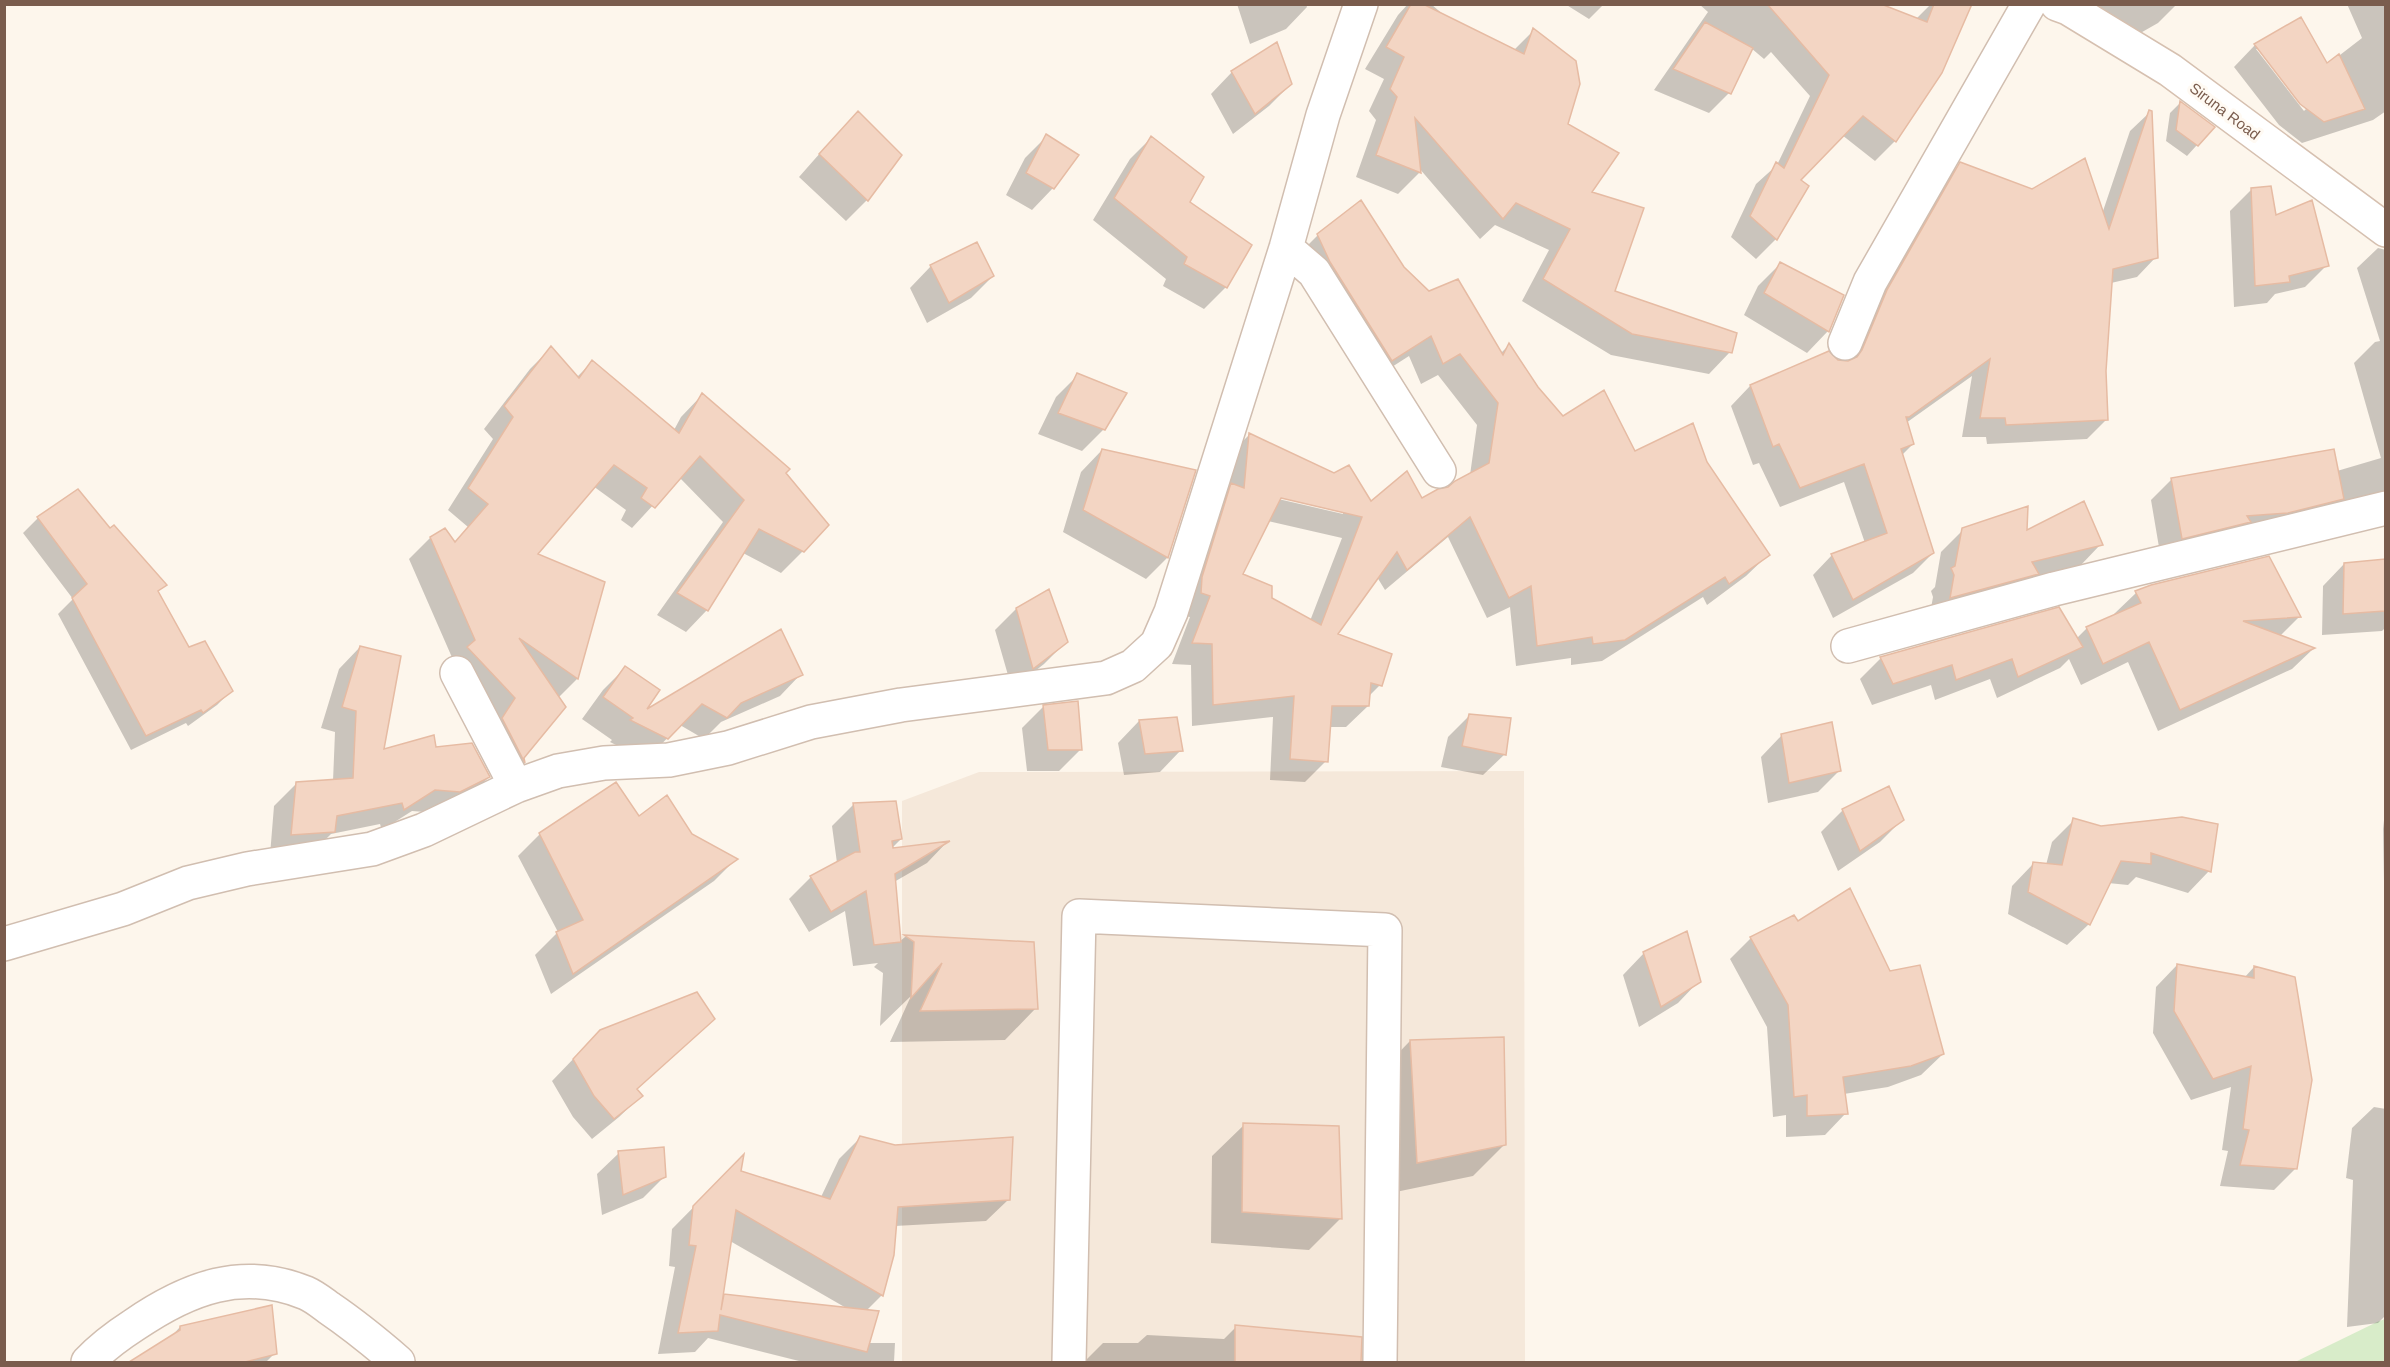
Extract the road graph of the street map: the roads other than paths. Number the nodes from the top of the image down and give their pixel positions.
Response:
1 (1361, 4) edge
2 (2029, 4) edge
3 (2065, 6) edge
4 (2385, 230) edge
5 (1286, 248) junction
6 (1845, 342) dead end
7 (1439, 471) dead end
8 (2385, 508) edge
9 (1848, 646) dead end
10 (457, 673) dead end
11 (516, 786) junction
12 (4, 944) edge
13 (88, 1362) edge
14 (398, 1362) edge
15 (1069, 1362) edge
16 (1380, 1362) edge

1 - 5 street
2 - 6 street
3 - 4 street, Siruna Road
5 - 7 street
5 - 11 street
8 - 9 street
10 - 11 street
11 - 12 street
13 - 14 street
15 - 16 street

